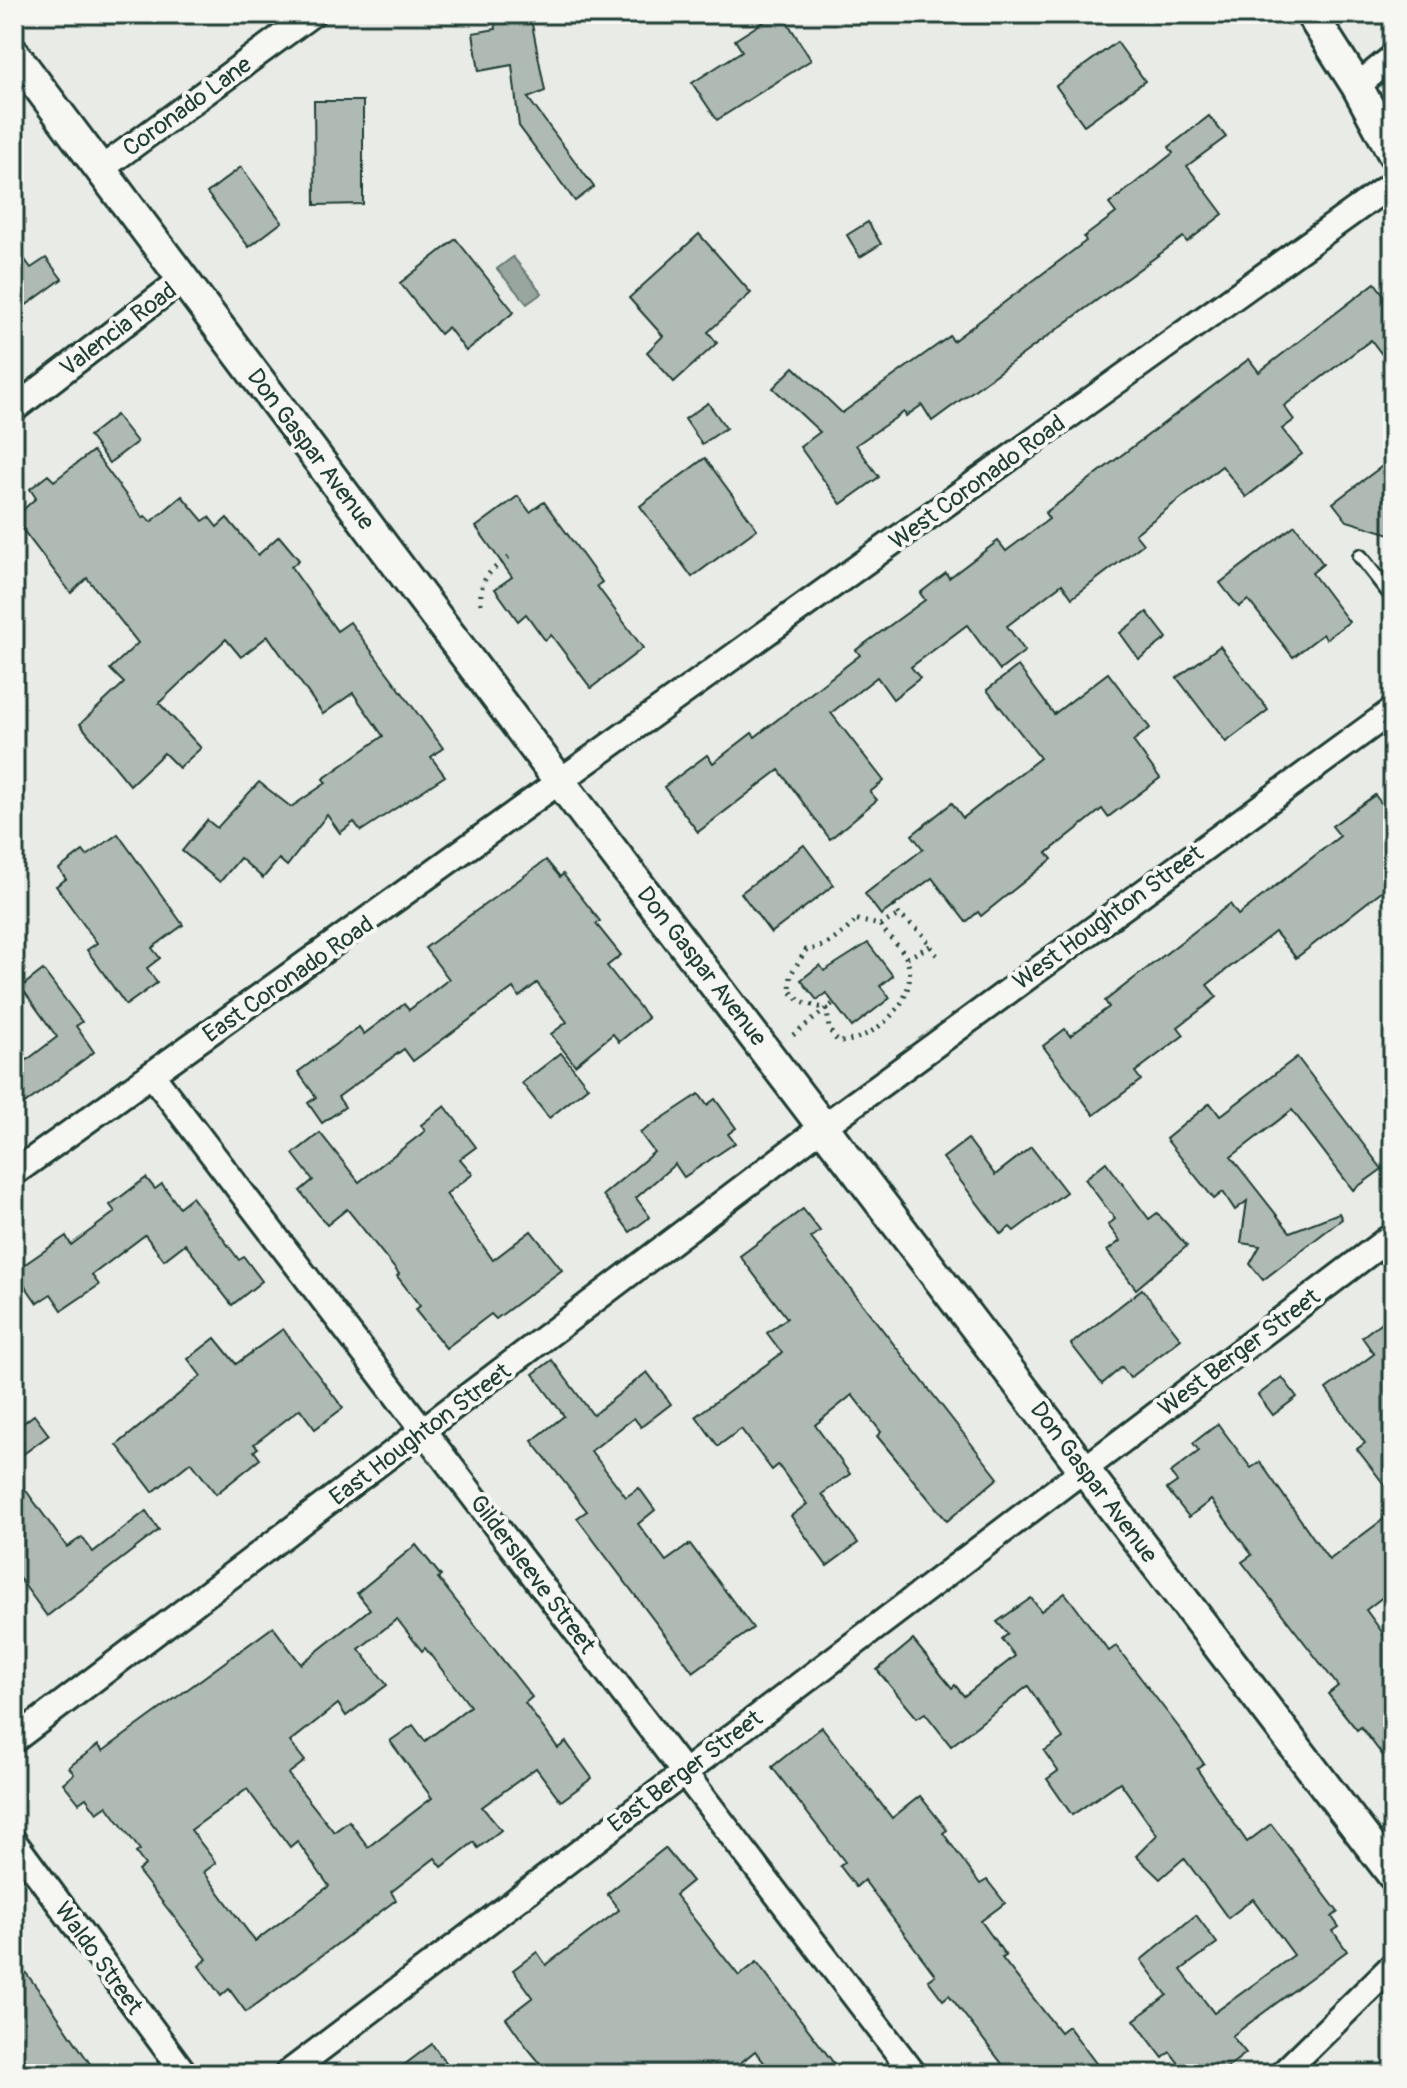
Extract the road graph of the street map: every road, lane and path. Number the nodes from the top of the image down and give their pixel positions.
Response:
1 (312, 14) edge
2 (1311, 14) edge
3 (14, 54) edge
4 (1393, 57) edge
5 (1357, 86) junction
6 (1393, 153) edge
7 (101, 169) junction
8 (1393, 183) edge
9 (184, 278) junction
10 (14, 409) edge
11 (1360, 556) dead end
12 (509, 558) dead end
13 (1393, 598) edge
14 (481, 604) dead end
15 (1393, 710) edge
16 (561, 783) junction
17 (894, 906) dead end
18 (899, 915) junction
19 (880, 925) junction
20 (930, 946) junction
21 (907, 958) junction
22 (940, 960) dead end
23 (834, 1003) dead end
24 (827, 1009) junction
25 (793, 1035) dead end
26 (152, 1075) junction
27 (824, 1126) junction
28 (14, 1173) edge
29 (1393, 1235) edge
30 (425, 1431) junction
31 (1084, 1469) junction
32 (14, 1740) edge
33 (682, 1772) junction
34 (14, 1842) edge
35 (1393, 1875) edge
36 (1393, 1965) edge
37 (185, 2074) edge
38 (287, 2074) edge
39 (914, 2074) edge
40 (1282, 2074) edge

1 - 7 street, Coronado Lane
2 - 5 street
3 - 7 street, Don Gaspar Avenue
4 - 5 street
5 - 6 street
7 - 9 street, Don Gaspar Avenue
8 - 16 street, West Coronado Road
9 - 10 street, Valencia Road
9 - 16 street, Don Gaspar Avenue
11 - 13 lane
12 - 14 path
15 - 27 street, West Houghton Street
16 - 26 street, East Coronado Road
16 - 27 street, Don Gaspar Avenue
17 - 18 path
18 - 19 path
18 - 20 path
19 - 21 path
19 - 24 path
20 - 21 path
20 - 22 path
21 - 24 path
23 - 24 path
24 - 25 path
26 - 28 street, East Coronado Road
26 - 30 street, Gildersleeve Street
27 - 30 street, East Houghton Street
27 - 31 street, Don Gaspar Avenue
29 - 31 street, West Berger Street
30 - 32 street, East Houghton Street
30 - 33 street, Gildersleeve Street
31 - 33 street, East Berger Street
31 - 35 street, Don Gaspar Avenue
33 - 38 street, East Berger Street
33 - 39 street, Gildersleeve Street
34 - 37 street, Waldo Street
36 - 40 street

